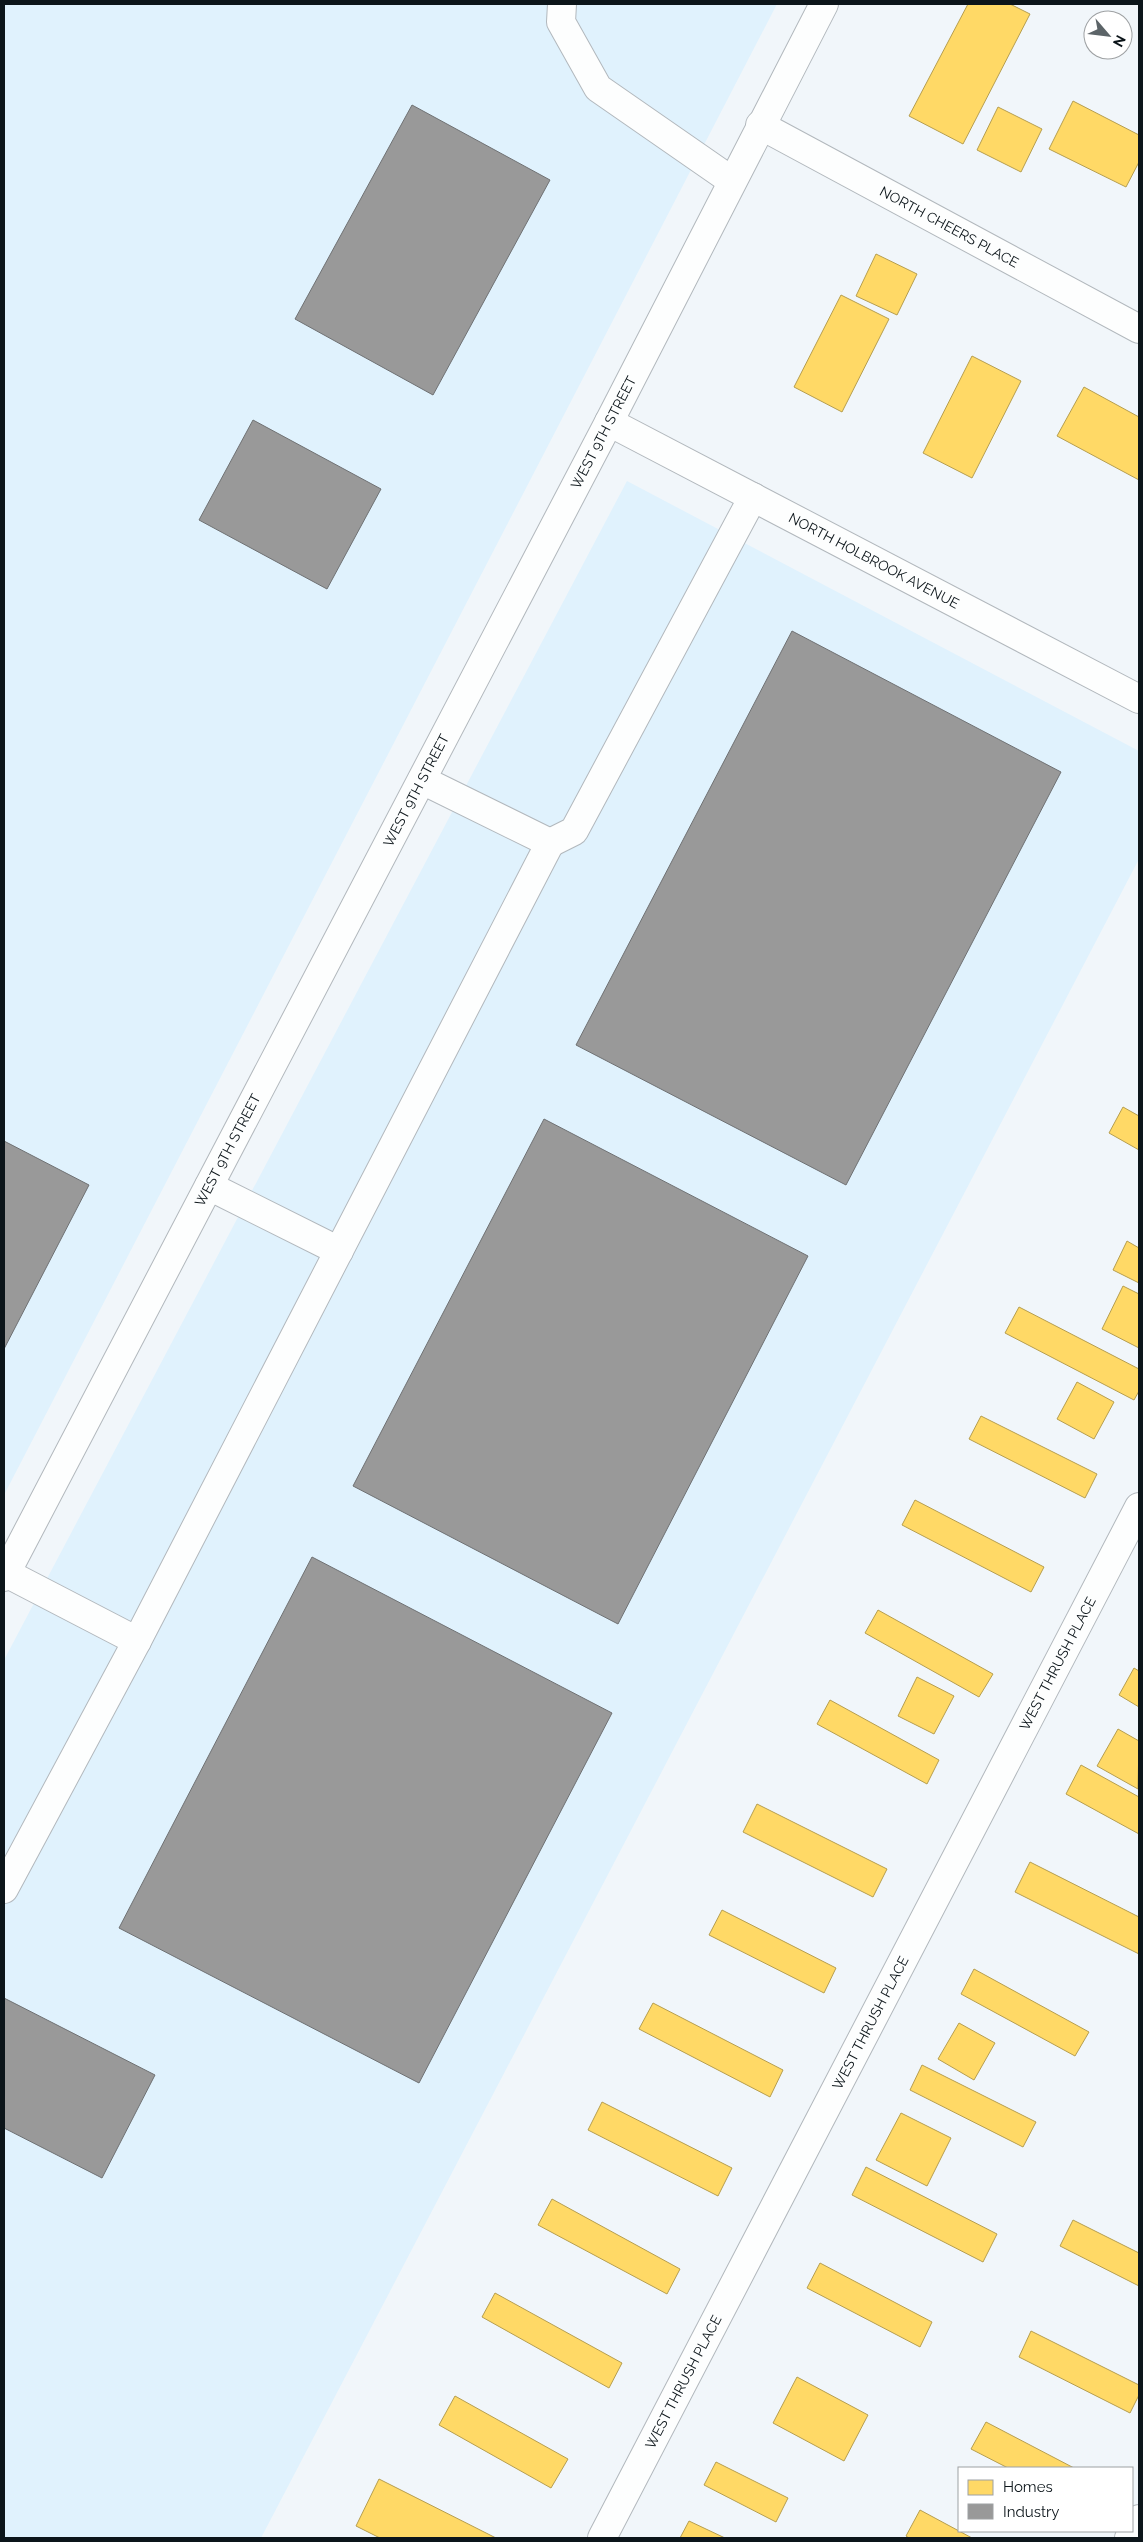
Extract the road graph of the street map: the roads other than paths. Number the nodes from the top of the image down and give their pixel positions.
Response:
1 (562, 4) edge
2 (824, 4) edge
3 (760, 125) junction
4 (732, 181) junction
5 (1139, 329) edge
6 (609, 422) junction
7 (753, 497) junction
8 (1139, 699) edge
9 (422, 780) junction
10 (550, 843) junction
11 (210, 1186) junction
12 (338, 1251) junction
13 (1139, 1507) edge
14 (5, 1575) edge
15 (137, 1641) junction
16 (4, 1889) edge
17 (602, 2538) edge

1 - 4 street
2 - 3 street, WEST 9TH STREET
3 - 4 street, WEST 9TH STREET
3 - 5 street, NORTH CHEERS PLACE
4 - 6 street, WEST 9TH STREET
6 - 7 street, NORTH HOLBROOK AVENUE
6 - 9 street, WEST 9TH STREET
7 - 8 street, NORTH HOLBROOK AVENUE
7 - 10 street
9 - 10 street
9 - 11 street, WEST 9TH STREET
10 - 12 street
11 - 12 street
11 - 14 street, WEST 9TH STREET
12 - 15 street
13 - 17 street, WEST THRUSH PLACE
14 - 15 street
15 - 16 street

